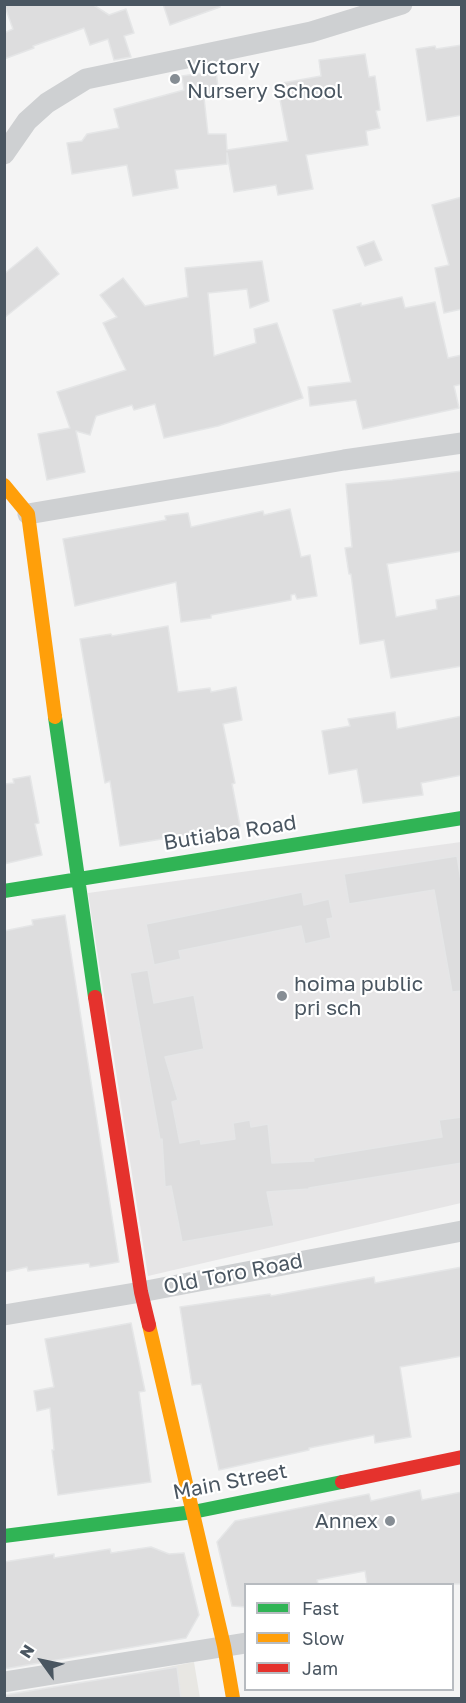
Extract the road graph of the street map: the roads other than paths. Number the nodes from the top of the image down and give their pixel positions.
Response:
1 (402, 4) edge
2 (4, 154) edge
3 (462, 443) edge
4 (4, 485) edge
5 (28, 514) junction
6 (462, 818) edge
7 (77, 878) junction
8 (4, 891) edge
9 (462, 1231) edge
10 (141, 1292) junction
11 (4, 1315) edge
12 (462, 1457) edge
13 (194, 1512) junction
14 (4, 1536) edge
15 (244, 1643) edge
16 (224, 1646) junction
17 (4, 1682) edge
18 (233, 1698) edge

1 - 2 street
3 - 5 street
4 - 5 street
5 - 7 street
6 - 7 street, Butiaba Road
7 - 8 street, Butiaba Road
7 - 10 street
9 - 10 street, Old Toro Road
10 - 11 street, Old Toro Road
10 - 13 street
12 - 13 street, Main Street
13 - 14 street, Main Street
13 - 16 street
15 - 16 street
16 - 17 street
16 - 18 street

